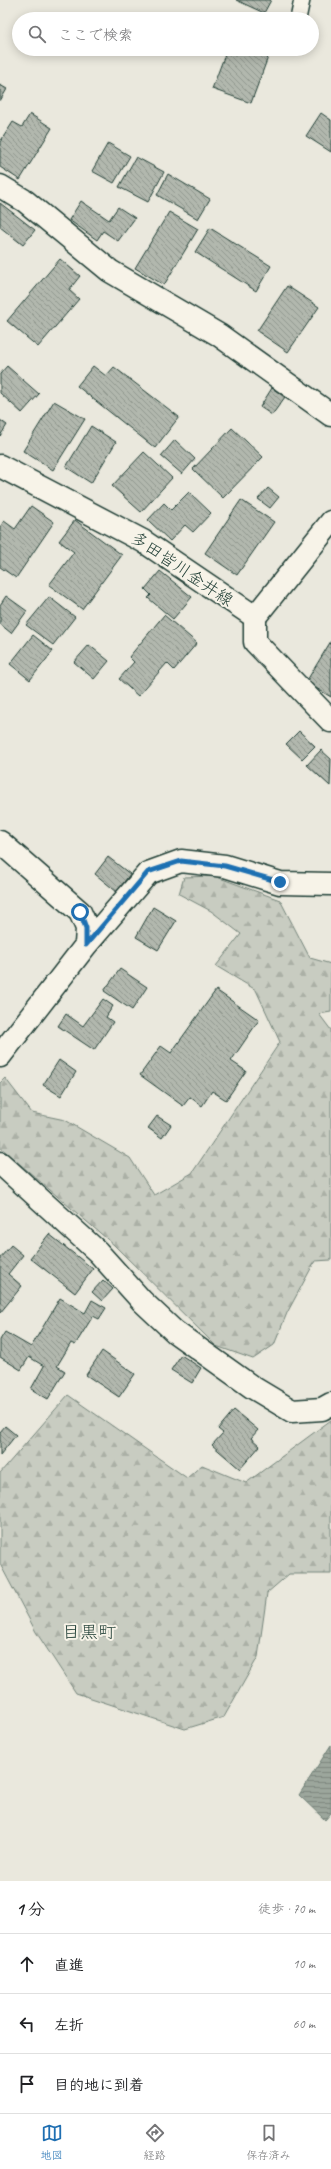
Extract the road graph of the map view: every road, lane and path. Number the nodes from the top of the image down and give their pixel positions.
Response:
1 (302, 0) edge
2 (299, 12) edge
3 (0, 186) edge
4 (331, 415) edge
5 (0, 466) edge
6 (331, 522) edge
7 (255, 617) junction
8 (331, 721) edge
9 (0, 842) edge
10 (331, 884) edge
11 (86, 945) junction
12 (0, 1056) edge
13 (0, 1163) edge
14 (331, 1404) edge

1 - 2 lane
3 - 4 street
5 - 7 street, 多田皆川金井線
6 - 7 street
7 - 8 street
9 - 11 street
10 - 11 street
11 - 12 street
13 - 14 street

